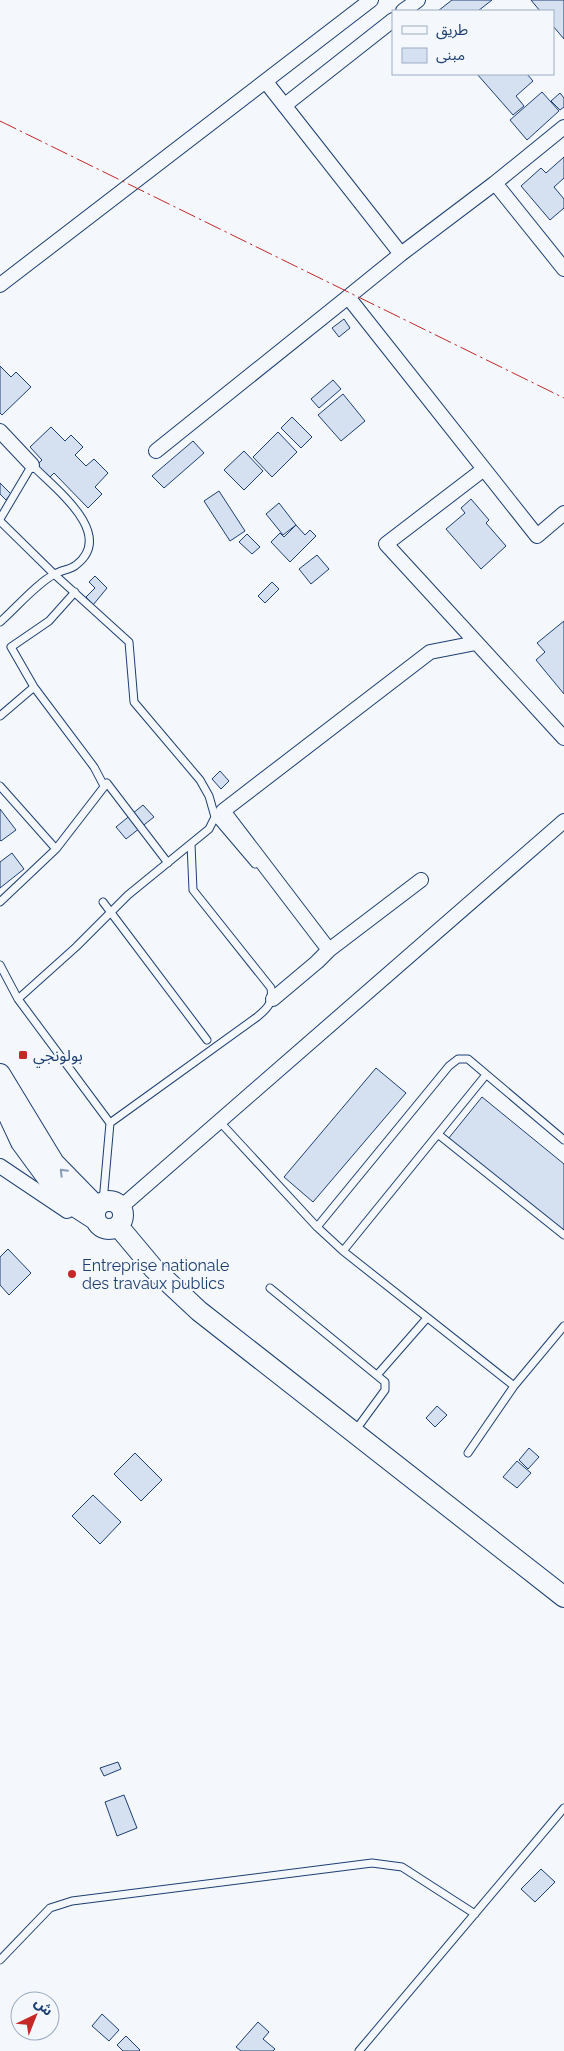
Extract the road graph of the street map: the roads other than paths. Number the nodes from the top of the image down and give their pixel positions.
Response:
1 (371, 0) edge
2 (418, 0) edge
3 (404, 10) edge
4 (392, 21) edge
5 (266, 82) junction
6 (285, 106) junction
7 (564, 127) edge
8 (495, 183) junction
9 (401, 254) junction
10 (564, 269) edge
11 (0, 285) edge
12 (348, 297) junction
13 (0, 431) edge
14 (156, 451) dead end
15 (32, 465) junction
16 (484, 469) junction
17 (564, 513) edge
18 (0, 520) edge
19 (54, 574) junction
20 (75, 592) junction
21 (0, 622) edge
22 (476, 643) junction
23 (34, 687) junction
24 (0, 716) edge
25 (564, 738) edge
26 (107, 784) junction
27 (0, 786) edge
28 (215, 817) junction
29 (564, 821) edge
30 (191, 844) junction
31 (56, 849) junction
32 (168, 863) junction
33 (421, 880) dead end
34 (0, 902) edge
35 (103, 902) dead end
36 (112, 912) junction
37 (329, 950) junction
38 (0, 965) edge
39 (18, 999) junction
40 (273, 999) junction
41 (207, 1040) dead end
42 (0, 1074) edge
43 (485, 1076) junction
44 (0, 1098) edge
45 (219, 1122) junction
46 (110, 1123) junction
47 (439, 1134) junction
48 (564, 1140) edge
49 (0, 1166) edge
50 (106, 1215) junction
51 (317, 1227) junction
52 (564, 1234) edge
53 (343, 1251) junction
54 (270, 1288) dead end
55 (427, 1318) junction
56 (564, 1326) edge
57 (378, 1374) junction
58 (514, 1386) junction
59 (355, 1431) junction
60 (468, 1453) dead end
61 (564, 1597) edge
62 (564, 1808) edge
63 (475, 1914) junction
64 (0, 1960) edge
65 (359, 2051) edge

1 - 5 street
2 - 3 street
4 - 6 street
5 - 6 street
5 - 11 street
6 - 9 street
7 - 8 street
8 - 9 street
8 - 10 street
9 - 12 street
12 - 14 street
12 - 16 street
13 - 15 street
15 - 18 lane
15 - 19 lane
16 - 17 street
16 - 22 street
18 - 19 lane
19 - 20 lane
19 - 21 lane
20 - 23 lane
20 - 28 lane
22 - 25 street
22 - 37 street
23 - 24 lane
23 - 26 lane
26 - 31 lane
26 - 32 lane
27 - 31 lane
28 - 30 lane
28 - 37 lane
29 - 45 street
30 - 32 lane
30 - 40 lane
31 - 34 lane
32 - 36 lane
33 - 37 street
35 - 36 lane
36 - 39 lane
36 - 41 lane
37 - 40 street
38 - 39 lane
39 - 46 lane
40 - 46 lane
50 -> 42 main road
43 - 47 lane
43 - 48 lane
43 - 51 lane
44 - 50 main road
45 - 50 street
45 - 51 lane
46 - 50 lane
47 - 52 lane
47 - 53 lane
49 - 50 street
50 - 59 main road
51 - 53 lane
53 - 55 lane
54 - 57 lane
55 - 57 lane
55 - 58 lane
56 - 58 lane
57 - 59 lane
58 - 60 lane
59 - 61 main road
62 - 63 lane
63 - 64 lane
63 - 65 lane

